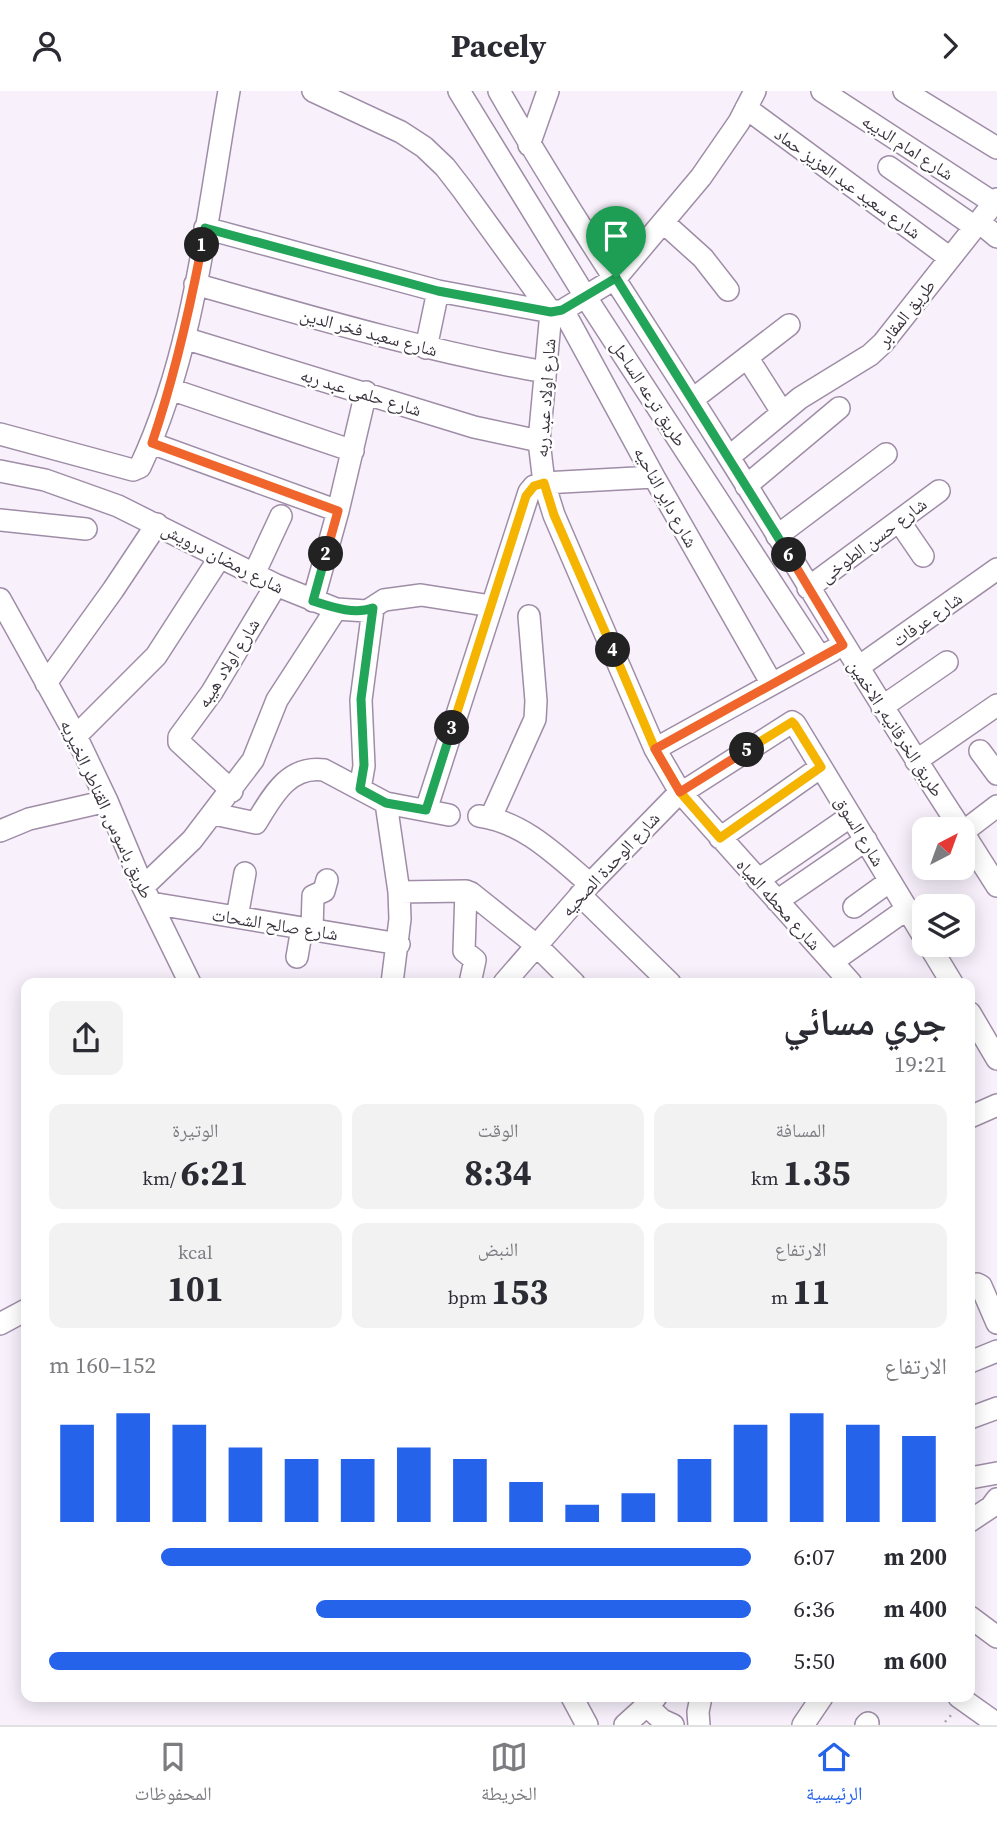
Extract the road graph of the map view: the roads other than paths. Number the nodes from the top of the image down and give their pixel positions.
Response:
1 (229, 91) edge
2 (313, 91) edge
3 (459, 91) edge
4 (499, 91) edge
5 (548, 91) edge
6 (822, 91) edge
7 (904, 91) edge
8 (751, 99) edge
9 (529, 145) junction
10 (997, 148) edge
11 (889, 167) dead end
12 (995, 201) edge
13 (663, 222) junction
14 (977, 225) junction
15 (205, 228) junction
16 (997, 237) edge
17 (950, 258) junction
18 (616, 278) junction
19 (195, 283) junction
20 (728, 290) dead end
21 (438, 291) junction
22 (586, 296) junction
23 (557, 311) junction
24 (789, 325) dead end
25 (184, 338) junction
26 (426, 348) junction
27 (747, 357) junction
28 (545, 372) junction
29 (170, 389) junction
30 (366, 392) junction
31 (693, 399) junction
32 (839, 408) dead end
33 (782, 412) junction
34 (0, 434) edge
35 (539, 441) junction
36 (152, 443) junction
37 (353, 451) junction
38 (886, 454) dead end
39 (729, 457) junction
40 (0, 471) edge
41 (654, 477) junction
42 (544, 483) junction
43 (746, 486) junction
44 (939, 491) dead end
45 (338, 511) junction
46 (281, 516) dead end
47 (0, 520) edge
48 (899, 521) junction
49 (157, 524) junction
50 (86, 529) dead end
51 (777, 536) junction
52 (923, 556) dead end
53 (220, 557) junction
54 (997, 569) edge
55 (254, 574) junction
56 (276, 585) junction
57 (808, 588) junction
58 (0, 599) edge
59 (313, 601) junction
60 (491, 606) junction
61 (373, 608) junction
62 (336, 609) junction
63 (529, 616) dead end
64 (843, 645) junction
65 (820, 657) junction
66 (947, 662) dead end
67 (857, 668) junction
68 (46, 683) junction
69 (772, 684) junction
70 (997, 705) edge
71 (882, 707) junction
72 (795, 725) joint
73 (76, 736) junction
74 (655, 749) junction
75 (980, 751) dead end
76 (916, 761) junction
77 (821, 767) junction
78 (997, 773) edge
79 (360, 789) junction
80 (232, 791) junction
81 (680, 792) junction
82 (107, 801) junction
83 (386, 803) junction
84 (997, 806) edge
85 (426, 810) junction
86 (214, 814) junction
87 (449, 815) dead end
88 (851, 816) junction
89 (953, 817) edge
90 (975, 822) edge
91 (0, 831) edge
92 (720, 838) junction
93 (866, 841) junction
94 (975, 851) edge
95 (245, 873) dead end
96 (327, 880) dead end
97 (758, 880) junction
98 (890, 881) junction
99 (997, 886) edge
100 (585, 889) junction
101 (466, 891) junction
102 (399, 892) junction
103 (147, 895) junction
104 (778, 901) junction
105 (854, 907) dead end
106 (907, 909) junction
107 (237, 917) junction
108 (912, 917) edge
109 (307, 929) junction
110 (398, 944) junction
111 (536, 945) junction
112 (297, 957) dead end
113 (936, 957) edge
114 (832, 962) junction
115 (188, 978) edge
116 (395, 978) edge
117 (471, 978) edge
118 (508, 978) edge
119 (563, 978) edge
120 (665, 978) edge
121 (846, 978) edge
122 (949, 978) edge
123 (975, 1022) edge
124 (997, 1059) edge
125 (997, 1105) edge
126 (975, 1115) edge
127 (975, 1285) edge
128 (21, 1313) edge
129 (996, 1318) edge
130 (0, 1324) edge
131 (997, 1351) edge
132 (975, 1360) edge
133 (997, 1408) edge
134 (975, 1417) edge
135 (975, 1478) edge
136 (997, 1478) edge
137 (997, 1499) edge
138 (975, 1518) edge
139 (975, 1621) edge
140 (997, 1637) edge
141 (575, 1702) edge
142 (651, 1702) edge
143 (700, 1702) edge
144 (819, 1702) edge
145 (966, 1702) edge
146 (997, 1724) edge
147 (587, 1725) edge
148 (625, 1725) edge
149 (673, 1725) edge
150 (699, 1725) edge
151 (803, 1725) edge

1 - 15 street
2 - 23 street, شارع داير الناحيه
3 - 22 street, طريق ترعه الساحل
4 - 9 street, طريق الخرقانيه, الاخمين
5 - 9 street
6 - 12 street, شارع امام الديبه
7 - 10 street
8 - 13 street
8 - 17 street, شارع سعيد عبد العزيز حماد
9 - 18 street, طريق الخرقانيه, الاخمين
11 - 14 street
12 - 14 street, طريق المقابر
13 - 18 street
13 - 20 street
14 - 16 street
14 - 17 street, طريق المقابر
15 - 19 street
15 - 21 street
17 - 33 street, طريق المقابر
18 - 22 street
18 - 31 street, طريق الخرقانيه, الاخمين
19 - 25 street
19 - 26 street, شارع سعيد فخر الدين
21 - 23 street
21 - 26 street
22 - 23 street
22 - 65 street, طريق ترعه الساحل
23 - 28 street, شارع اولاد عبد ربه
23 - 41 street, شارع داير الناحيه
24 - 27 street
25 - 29 street
25 - 30 street, شارع حلمى عبد ربه
26 - 28 street, شارع سعيد فخر الدين
27 - 31 street
27 - 33 street
28 - 35 street, شارع اولاد عبد ربه
29 - 36 street
29 - 37 street
30 - 35 street, شارع حلمى عبد ربه
30 - 37 street
31 - 39 street, طريق الخرقانيه, الاخمين
32 - 43 street
33 - 39 street, طريق المقابر
34 - 36 street
35 - 42 street, شارع اولاد عبد ربه
36 - 45 street
37 - 45 street
38 - 51 street
39 - 43 street, طريق الخرقانيه, الاخمين
40 - 49 street, شارع رمضان درويش
41 - 42 street
41 - 69 street, شارع داير الناحيه
42 - 60 street
42 - 74 street, شارع اولاد عبد ربه
43 - 51 street, طريق الخرقانيه, الاخمين
44 - 48 street, شارع حسن الطوخى
45 - 59 street
46 - 55 street
47 - 50 street
48 - 52 street
48 - 57 street, شارع حسن الطوخى
49 - 53 street, شارع رمضان درويش
49 - 68 street
51 - 57 street, طريق الخرقانيه, الاخمين
53 - 55 street, شارع رمضان درويش
53 - 73 street
54 - 67 street, شارع عرفات
55 - 56 street, شارع رمضان درويش
56 - 59 street, شارع رمضان درويش
56 - 80 street, شارع اولاد هيبه
57 - 64 street, طريق الخرقانيه, الاخمين
58 - 68 street, طريق باسوس, القناطر الخيريه
59 - 62 street, شارع رمضان درويش
60 - 61 street, شارع رمضان درويش
60 - 85 street
61 - 62 street, شارع رمضان درويش
61 - 79 street
62 - 80 street
63 - 100 street
64 - 65 street
64 - 67 street, طريق الخرقانيه, الاخمين
65 - 69 street
66 - 71 street
67 - 71 street, طريق الخرقانيه, الاخمين
68 - 73 street, طريق باسوس, القناطر الخيريه
69 - 74 street
70 - 76 street
71 - 76 street, طريق الخرقانيه, الاخمين
72 - 77 street, شارع السوق
72 - 81 street, شارع الوحدة الصحيه
73 - 82 street, طريق باسوس, القناطر الخيريه
74 - 81 street, شارع محطه المياه
75 - 78 street
76 - 89 street, طريق الخرقانيه, الاخمين
77 - 88 street, شارع السوق
77 - 92 street
79 - 83 street
79 - 86 street
80 - 86 street
81 - 92 street, شارع محطه المياه
81 - 100 street, شارع الوحدة الصحيه
82 - 91 street
82 - 103 street, طريق باسوس, القناطر الخيريه
83 - 85 street
83 - 102 street
84 - 90 street
85 - 87 street
86 - 103 street
88 - 93 street, شارع السوق
88 - 97 street
92 - 97 street, شارع محطه المياه
93 - 98 street, شارع السوق
93 - 104 street
94 - 99 street, طريق الخرقانيه, الاخمين
95 - 107 street
96 - 109 street
97 - 104 street, شارع محطه المياه
98 - 105 street
98 - 106 street, شارع السوق
100 - 111 street, شارع الوحدة الصحيه
100 - 120 street
101 - 102 street
101 - 111 street
101 - 117 street
102 - 110 street
103 - 107 street, شارع صالح الشحات
103 - 115 street, طريق باسوس, القناطر الخيريه
104 - 114 street, شارع محطه المياه
106 - 108 street, شارع السوق
106 - 114 street
107 - 109 street, شارع صالح الشحات
109 - 110 street, شارع صالح الشحات
109 - 112 street
110 - 116 street
111 - 118 street, شارع الوحدة الصحيه
111 - 119 street
113 - 122 street
114 - 121 street, شارع محطه المياه
123 - 124 street
125 - 126 street
127 - 129 street
128 - 130 street
131 - 132 street
133 - 134 street
135 - 136 street
137 - 138 street
139 - 140 street
141 - 147 street
142 - 148 street
142 - 149 street
143 - 150 street
144 - 151 street
145 - 146 street

